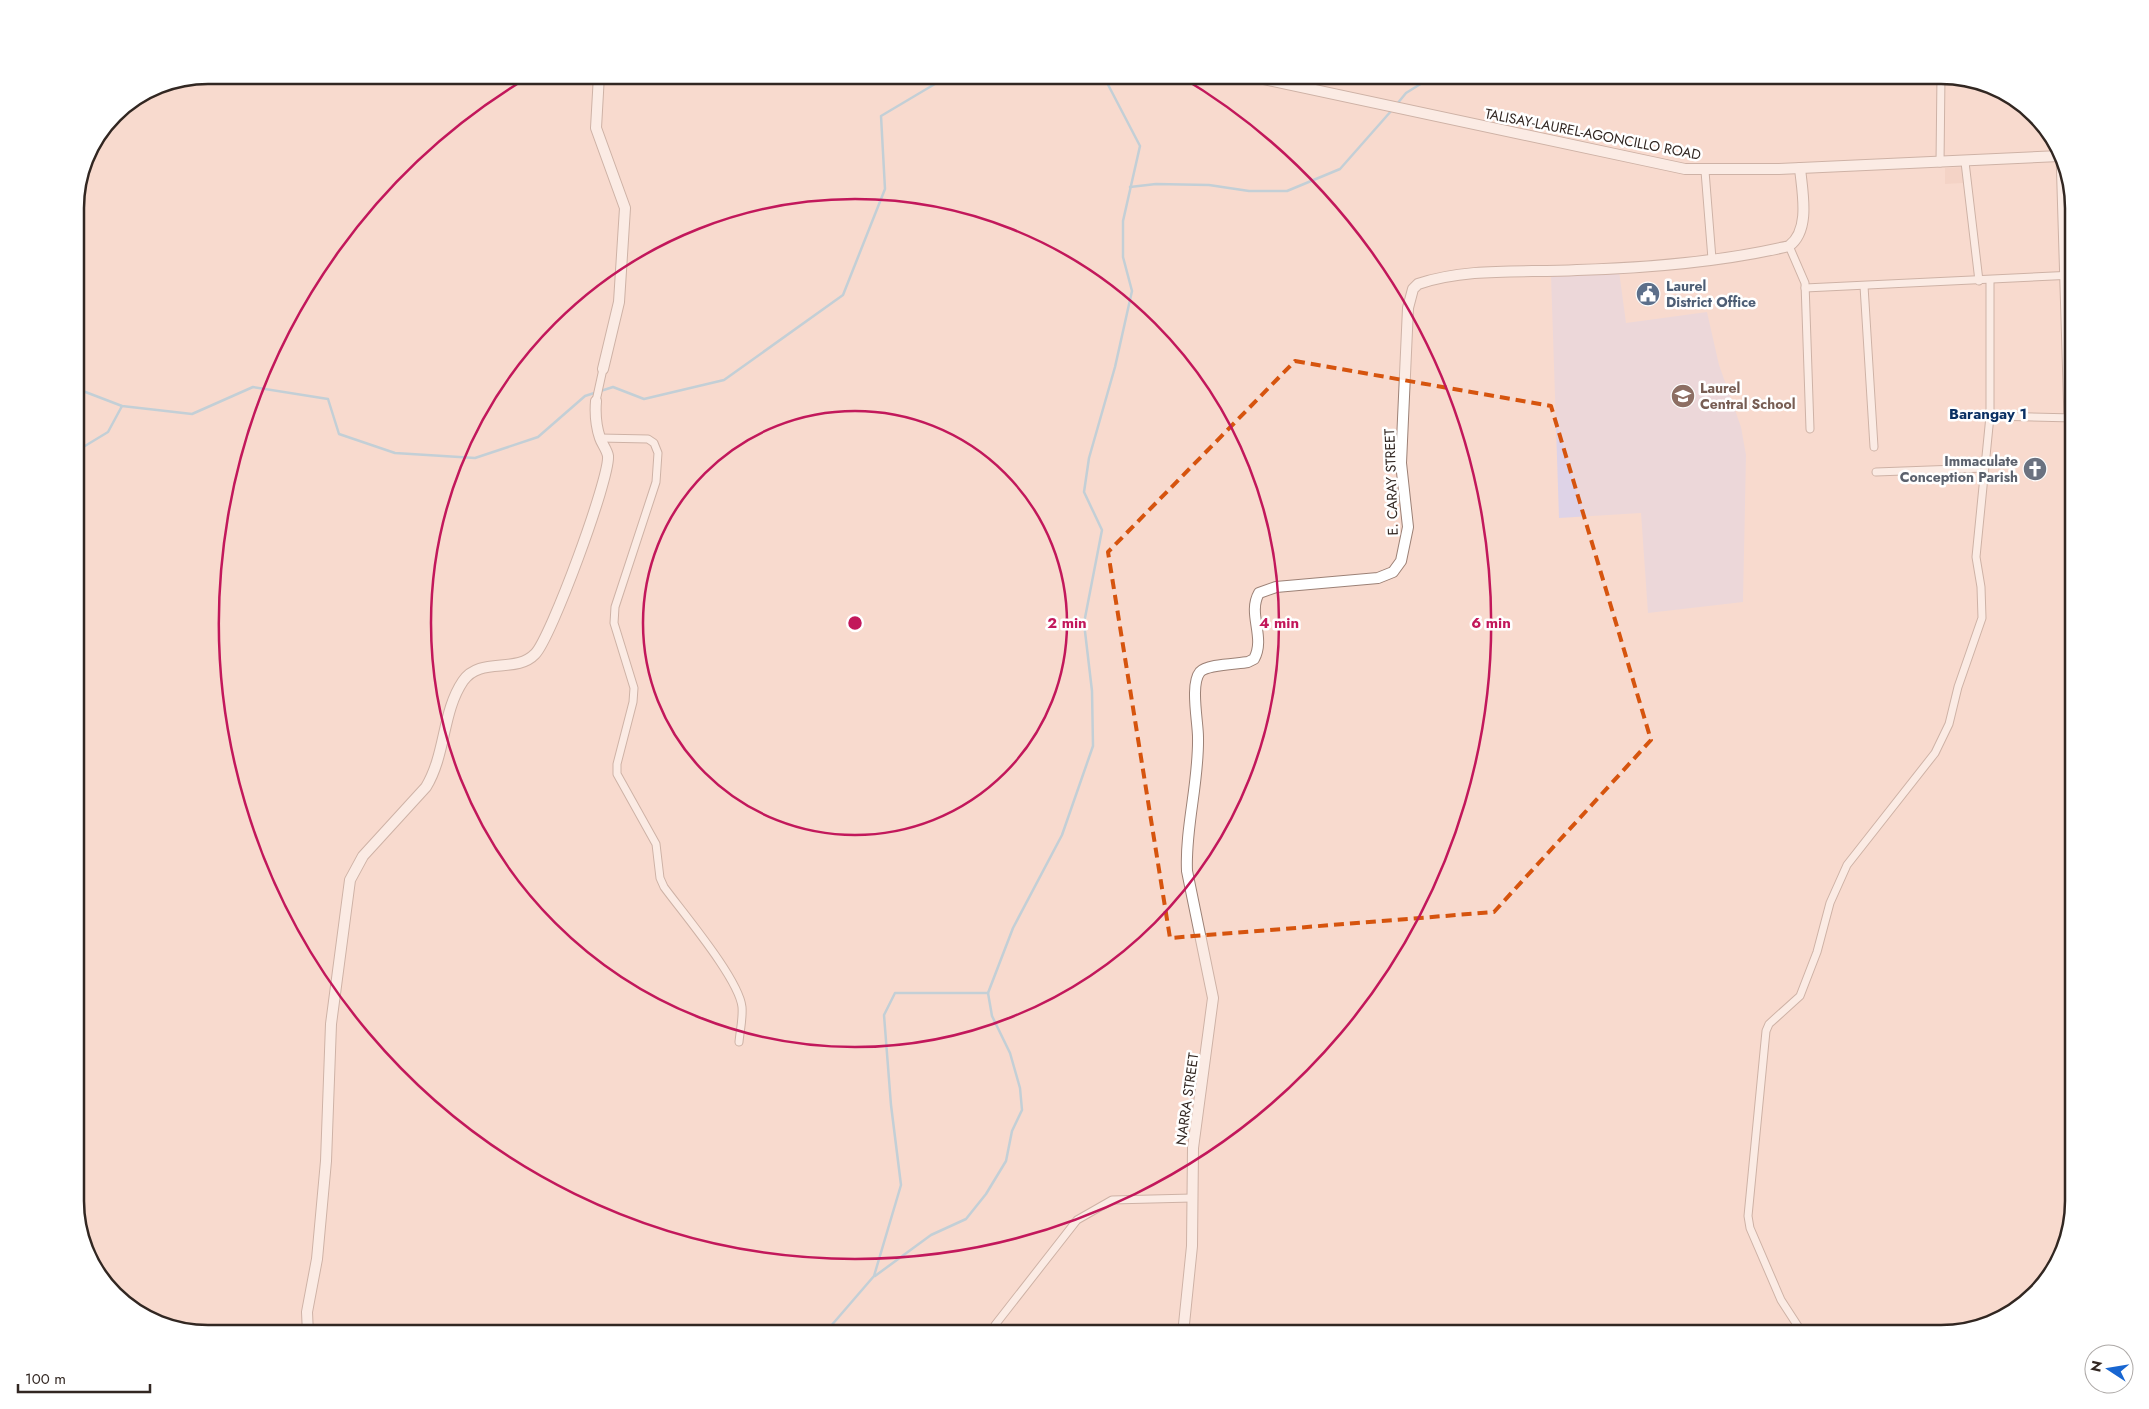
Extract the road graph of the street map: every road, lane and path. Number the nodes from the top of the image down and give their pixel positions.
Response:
1 (598, 84) edge
2 (1286, 84) edge
3 (1941, 84) edge
4 (2054, 156) edge
5 (1965, 162) junction
6 (1940, 163) junction
7 (1800, 168) junction
8 (1705, 170) junction
9 (2060, 174) edge
10 (1789, 246) junction
11 (1712, 259) junction
12 (2063, 276) junction
13 (1990, 280) junction
14 (1979, 281) junction
15 (1864, 286) junction
16 (1805, 288) junction
17 (2065, 312) edge
18 (604, 369) joint
19 (596, 401) joint
20 (1990, 416) junction
21 (2065, 418) edge
22 (1810, 429) dead end
23 (600, 438) junction
24 (1874, 447) dead end
25 (1984, 468) junction
26 (1876, 472) dead end
27 (1187, 871) joint
28 (739, 1042) dead end
29 (1192, 1198) junction
30 (308, 1325) edge
31 (995, 1325) edge
32 (1184, 1325) edge
33 (1797, 1325) edge

1 - 18 street
2 - 8 street, TALISAY-LAUREL-AGONCILLO ROAD
3 - 6 street
4 - 5 street, TALISAY-LAUREL-AGONCILLO ROAD
5 - 6 street, TALISAY-LAUREL-AGONCILLO ROAD
5 - 14 street
6 - 7 street, TALISAY-LAUREL-AGONCILLO ROAD
7 - 8 street, TALISAY-LAUREL-AGONCILLO ROAD
7 - 10 street
8 - 11 street
9 - 12 street
10 - 11 street
10 - 16 street
11 - 27 street, E. CARAY STREET
12 - 13 street
12 - 17 street
13 - 14 street
13 - 20 street
14 - 15 street
15 - 16 street
15 - 24 street
16 - 22 street
18 - 19 street
19 - 23 street
20 - 21 street
20 - 25 street
23 - 28 street
23 - 30 street
25 - 26 street
25 - 33 street
27 - 29 street, NARRA STREET
29 - 31 street
29 - 32 street, NARRA STREET

